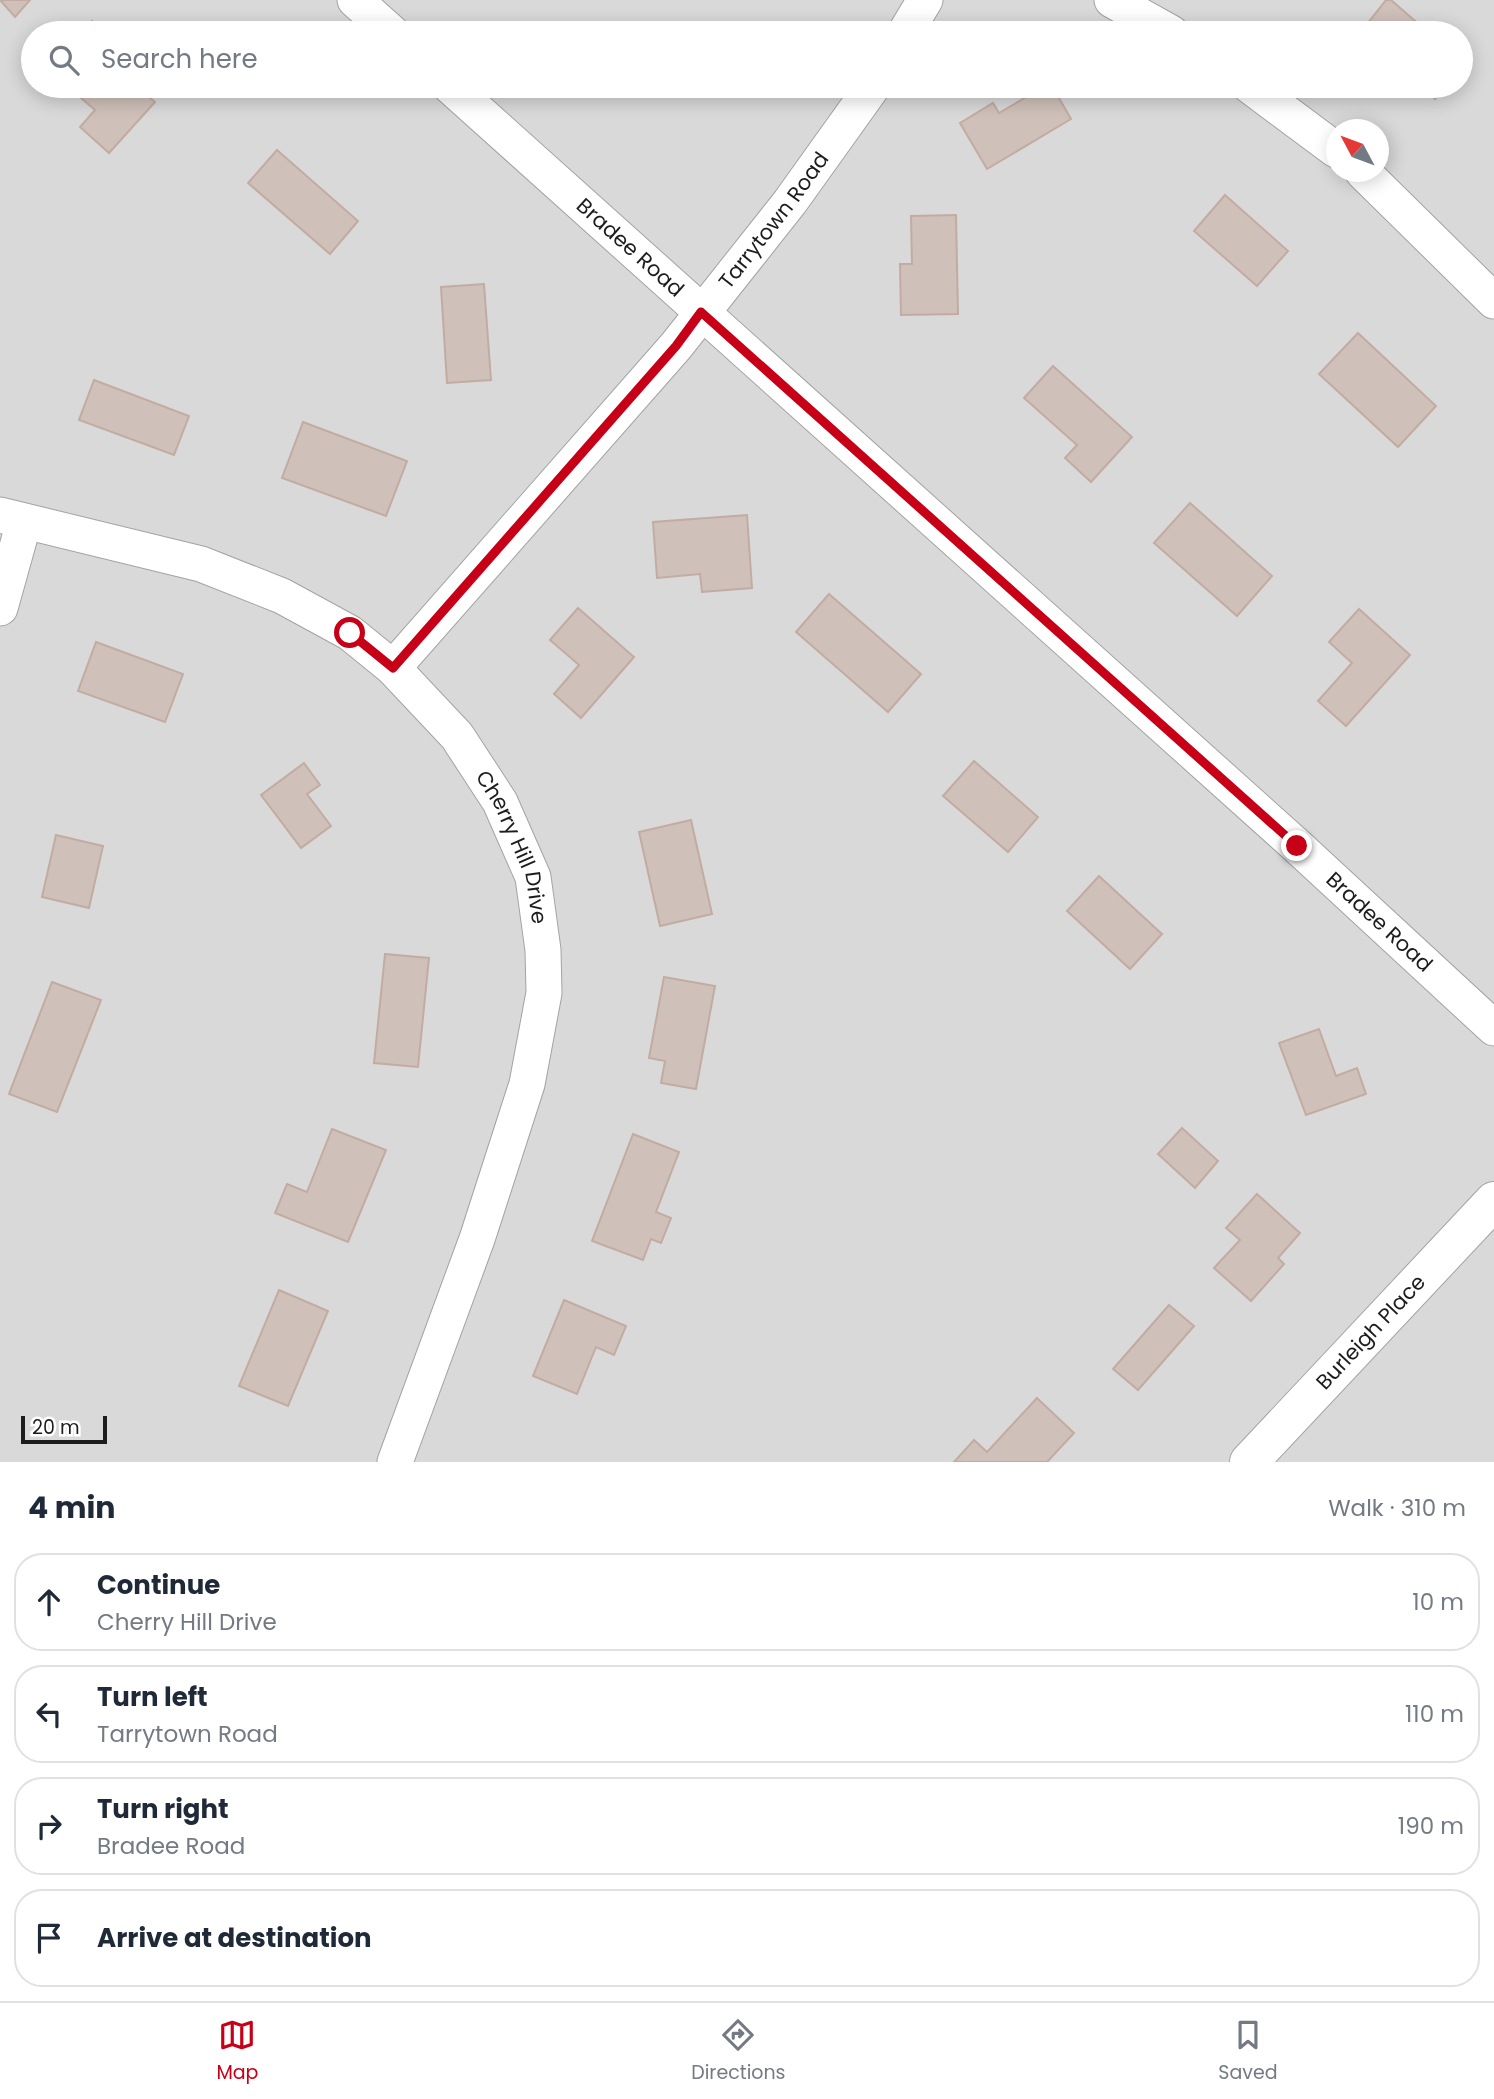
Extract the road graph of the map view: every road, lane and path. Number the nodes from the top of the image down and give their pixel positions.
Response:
1 (355, 0) edge
2 (925, 0) edge
3 (1112, 0) edge
4 (379, 21) edge
5 (912, 21) edge
6 (1150, 21) edge
7 (463, 98) edge
8 (864, 98) edge
9 (1266, 98) edge
10 (1326, 143) edge
11 (1374, 182) edge
12 (1494, 301) edge
13 (701, 312) junction
14 (12, 518) edge
15 (0, 608) edge
16 (393, 668) junction
17 (1494, 1028) edge
18 (1494, 1201) edge
19 (395, 1462) edge
20 (1249, 1462) edge

1 - 4 street
2 - 5 street
3 - 6 street
7 - 13 street, Bradee Road
8 - 13 street, Tarrytown Road
9 - 10 street
11 - 12 street
13 - 16 street, Tarrytown Road
13 - 17 street, Bradee Road
14 - 15 street
14 - 16 street, Cherry Hill Drive
16 - 19 street, Cherry Hill Drive
18 - 20 street, Burleigh Place

